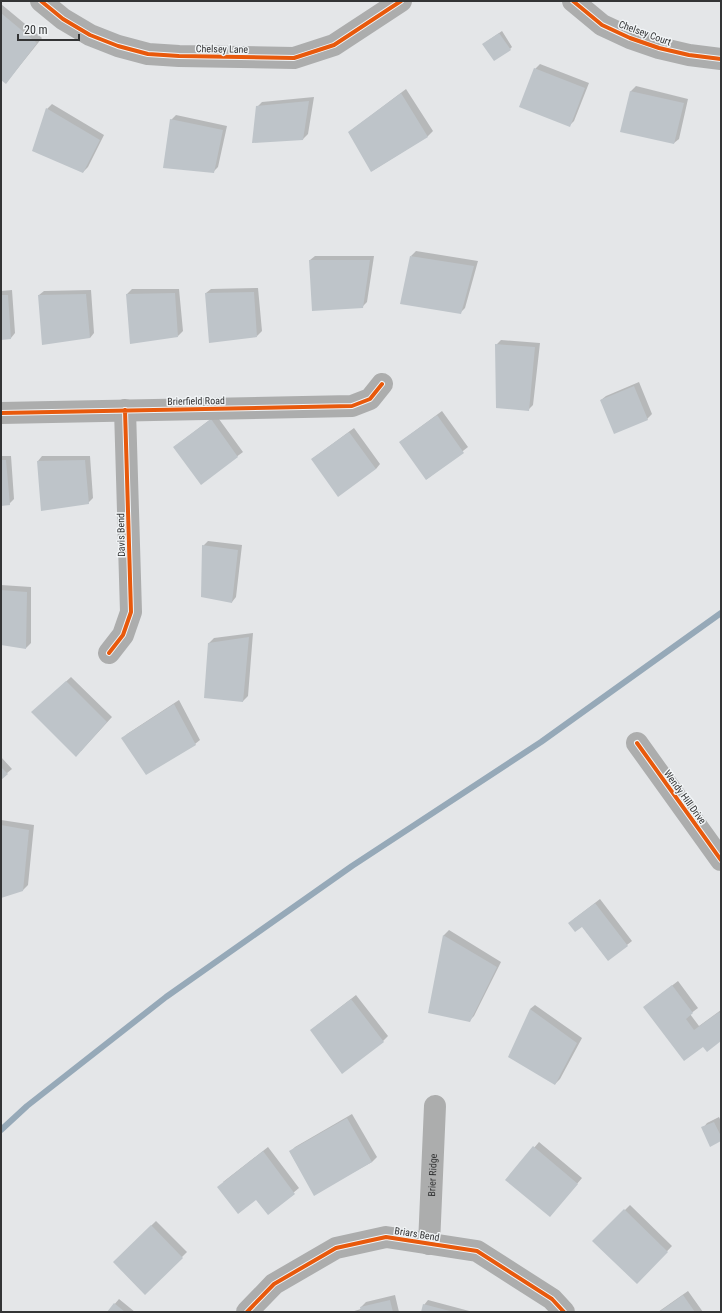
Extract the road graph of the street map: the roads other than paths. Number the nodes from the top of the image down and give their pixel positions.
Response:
1 (41, 1) edge
2 (401, 1) edge
3 (572, 1) edge
4 (721, 59) edge
5 (382, 384) dead end
6 (125, 410) junction
7 (1, 413) edge
8 (108, 653) dead end
9 (637, 743) dead end
10 (721, 860) edge
11 (435, 1106) dead end
12 (429, 1244) junction
13 (247, 1312) edge
14 (564, 1312) edge

1 - 2 street, Chelsey Lane
3 - 4 street, Chelsey Court
5 - 6 street, Brierfield Road
6 - 7 street, Brierfield Road
6 - 8 street, Davis Bend
9 - 10 street, Wendy Hill Drive
11 - 12 street, Brier Ridge
12 - 13 street, Briars Bend
12 - 14 street, Briars Bend

